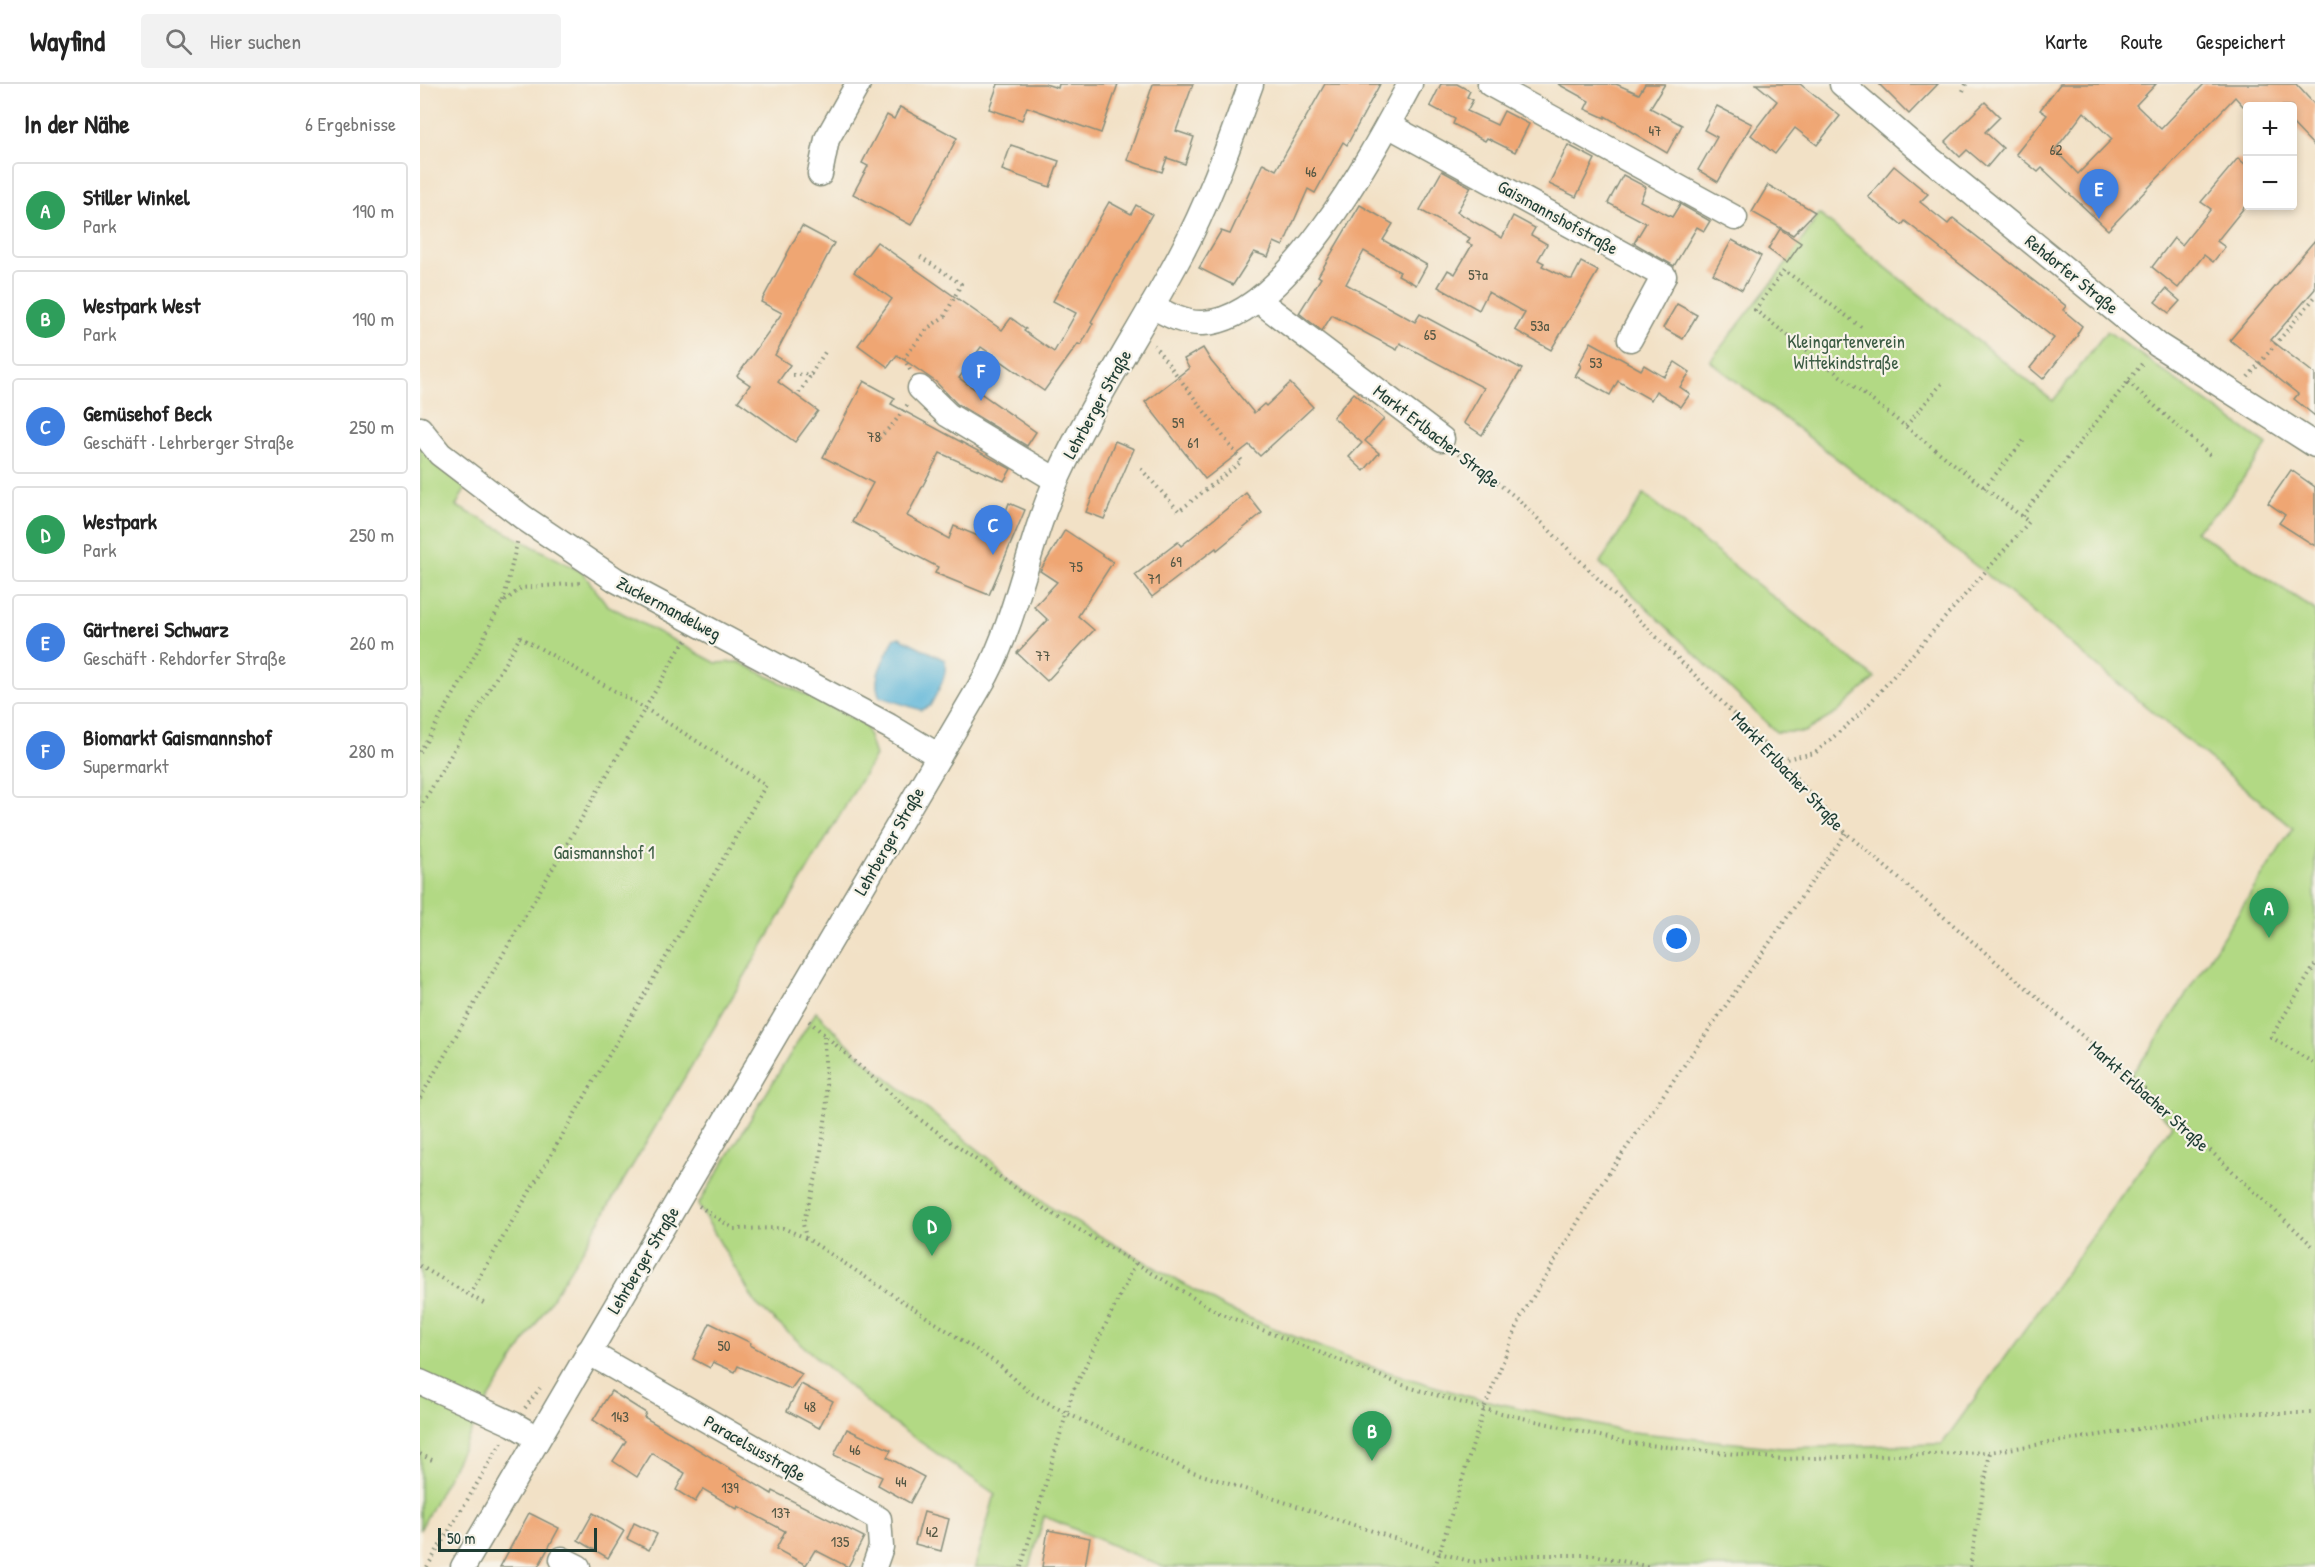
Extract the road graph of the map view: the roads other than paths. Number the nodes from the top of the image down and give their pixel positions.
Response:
1 (858, 84) edge
2 (1251, 84) edge
3 (1410, 84) edge
4 (1490, 84) edge
5 (1842, 84) edge
6 (1388, 125) junction
7 (820, 174) dead end
8 (1735, 218) dead end
9 (1258, 300) junction
10 (1152, 306) junction
11 (1630, 339) dead end
12 (920, 388) road end
13 (420, 429) edge
14 (1442, 440) road end
15 (2315, 445) edge
16 (1056, 480) junction
17 (939, 756) junction
18 (588, 1352) junction
19 (420, 1382) edge
20 (537, 1438) junction
21 (463, 1567) edge
22 (874, 1567) edge

1 - 7 street
2 - 10 street, Lehrberger Straße
3 - 6 street
4 - 8 street
5 - 15 street, Rehdorfer Straße
6 - 9 street
6 - 11 street, Gaismannshofstraße
9 - 10 street
9 - 14 street, Markt Erlbacher Straße
10 - 16 street, Lehrberger Straße
12 - 16 street
13 - 17 street, Zuckermandelweg
16 - 17 street, Lehrberger Straße
17 - 18 street, Lehrberger Straße
18 - 20 street, Lehrberger Straße
18 - 22 street, Paracelsusstraße
19 - 20 street
20 - 21 street, Lehrberger Straße

